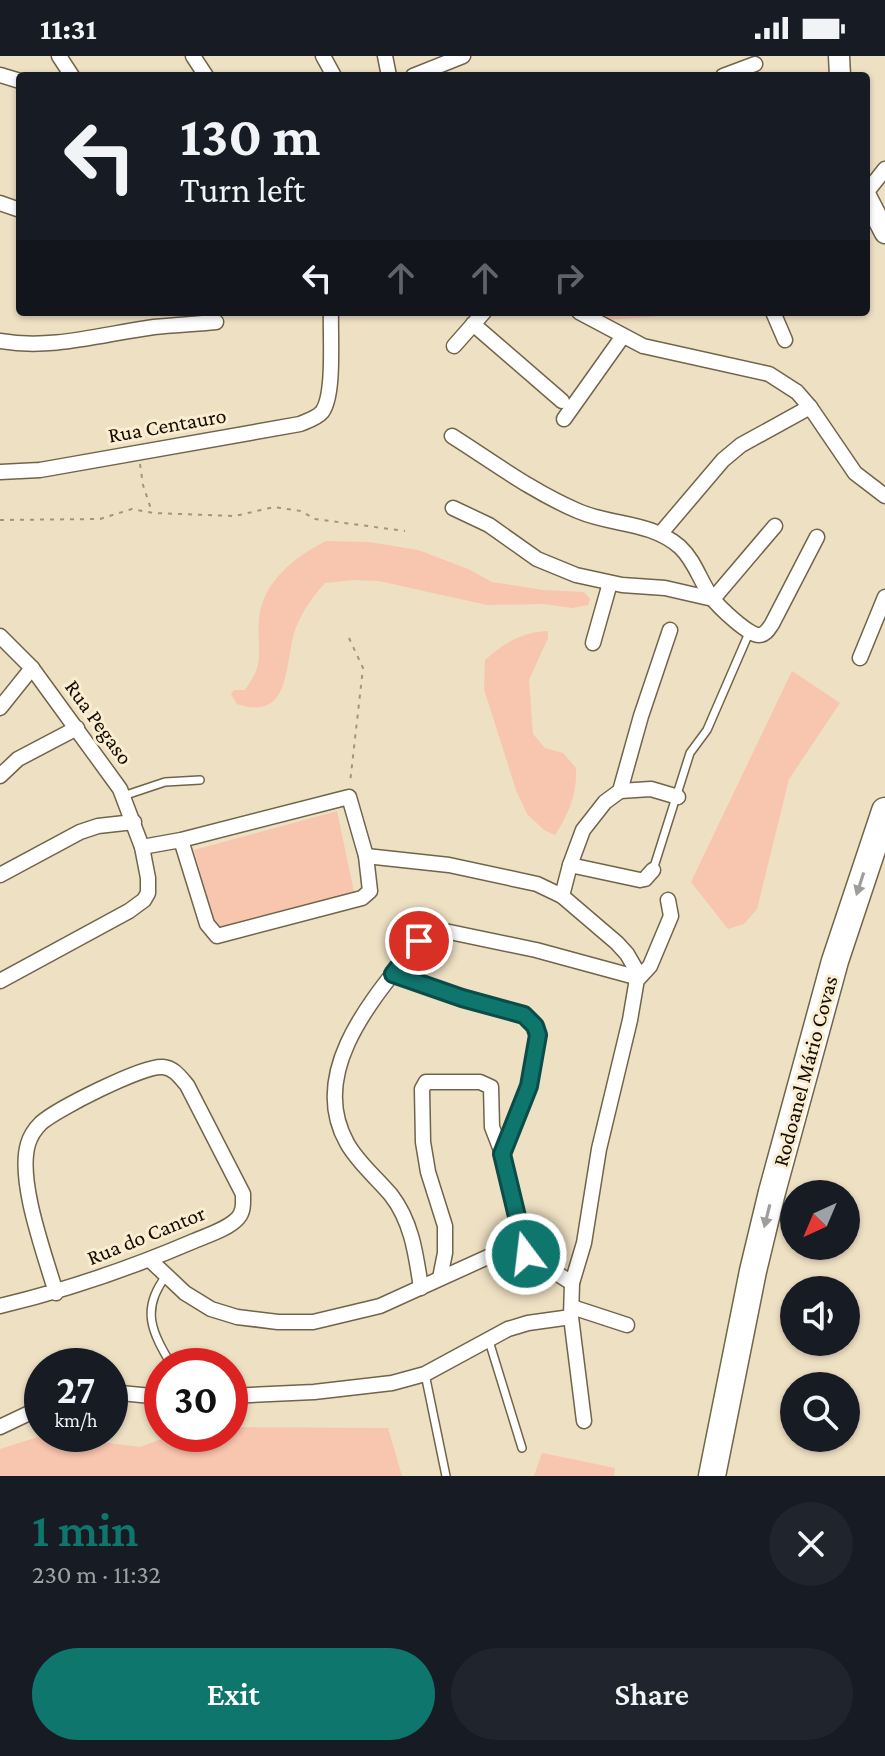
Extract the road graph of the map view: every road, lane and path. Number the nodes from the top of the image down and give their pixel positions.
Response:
1 (463, 56) edge
2 (755, 64) dead end
3 (423, 72) edge
4 (734, 72) edge
5 (885, 169) edge
6 (870, 189) edge
7 (870, 202) edge
8 (885, 233) edge
9 (169, 316) edge
10 (331, 316) edge
11 (480, 316) edge
12 (586, 316) edge
13 (775, 316) edge
14 (199, 318) edge
15 (216, 322) dead end
16 (473, 324) junction
17 (154, 327) junction
18 (623, 336) junction
19 (785, 340) dead end
20 (0, 341) edge
21 (454, 346) dead end
22 (562, 401) dead end
23 (810, 407) junction
24 (564, 419) dead end
25 (452, 436) dead end
26 (140, 452) junction
27 (0, 472) edge
28 (885, 496) edge
29 (453, 508) dead end
30 (153, 513) junction
31 (0, 520) edge
32 (775, 526) dead end
33 (405, 531) dead end
34 (661, 533) junction
35 (817, 537) dead end
36 (610, 583) junction
37 (885, 597) edge
38 (713, 599) junction
39 (670, 630) dead end
40 (749, 633) junction
41 (0, 636) edge
42 (349, 638) dead end
43 (593, 643) dead end
44 (860, 658) dead end
45 (32, 668) junction
46 (0, 708) edge
47 (77, 728) junction
48 (0, 776) edge
49 (200, 780) dead end
50 (620, 791) junction
51 (123, 796) junction
52 (349, 797) junction
53 (678, 797) junction
54 (885, 811) edge
55 (134, 822) junction
56 (181, 840) junction
57 (142, 847) junction
58 (366, 856) junction
59 (570, 865) junction
60 (653, 870) joint
61 (0, 875) edge
62 (562, 896) junction
63 (668, 900) dead end
64 (393, 974) junction
65 (639, 978) junction
66 (0, 981) edge
67 (502, 1154) junction
68 (526, 1254) junction
69 (150, 1260) junction
70 (166, 1276) junction
71 (440, 1278) junction
72 (572, 1283) junction
73 (421, 1288) junction
74 (56, 1293) junction
75 (0, 1306) edge
76 (572, 1312) junction
77 (627, 1325) dead end
78 (489, 1341) junction
79 (163, 1348) edge
80 (425, 1374) junction
81 (248, 1395) edge
82 (24, 1416) edge
83 (584, 1421) dead end
84 (0, 1427) edge
85 (522, 1448) dead end
86 (446, 1476) edge
87 (712, 1476) edge

1 - 3 street
2 - 4 street
5 - 6 street
7 - 8 main road
9 - 17 street
10 - 26 street, Rua Centauro
11 - 16 street
12 - 18 street
13 - 19 street
14 - 15 street
14 - 17 street
16 - 21 street
16 - 22 street
17 - 20 street
18 - 23 street
18 - 24 street
23 - 28 street
23 - 34 street
25 - 34 street
26 - 27 street, Rua Centauro
26 - 30 path
29 - 36 street
30 - 31 path
30 - 33 path
32 - 38 street
34 - 38 street
35 - 40 street
36 - 38 street
36 - 43 street
37 - 44 street
38 - 40 street
39 - 50 street
40 - 53 lane
41 - 45 street, Rua Pegaso
42 - 52 path
45 - 46 street
45 - 47 street, Rua Pegaso
47 - 48 street
47 - 51 street, Rua Pegaso
49 - 51 lane
50 - 53 street
50 - 59 street
51 - 55 street, Rua Pegaso
52 - 56 street
52 - 58 street
53 - 60 lane
54 -> 87 highway, Rodoanel Mário Covas
55 - 57 street, Rua Pegaso
55 - 61 street
56 - 57 street
56 - 58 street
57 - 66 street, Rua Pegaso
58 - 62 street
59 - 60 street
59 - 62 street
62 - 65 street
63 - 65 street
64 - 65 street
64 - 67 street
64 - 73 street
65 - 72 street
67 - 68 street
67 - 71 street
68 - 71 street
68 - 72 street
69 - 70 street
69 - 74 street, Rua do Cantor
69 - 74 street, Rua do Cantor
70 - 73 street
70 - 79 lane
71 - 73 street
72 - 76 street
74 - 75 street, Rua do Cantor
76 - 77 street
76 - 78 street
76 - 83 street
78 - 80 street
78 - 85 lane
80 - 81 street
80 - 86 lane
82 - 84 street

